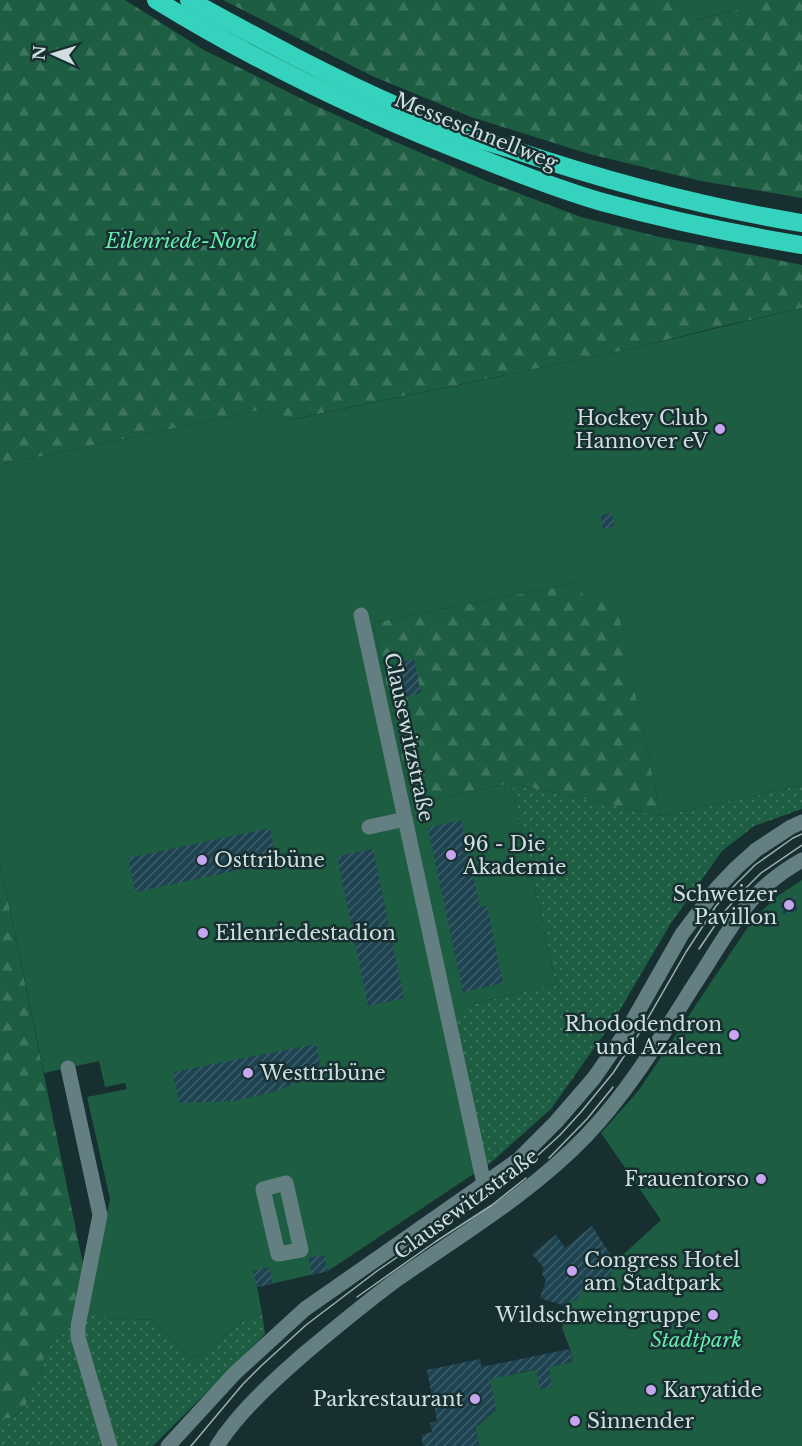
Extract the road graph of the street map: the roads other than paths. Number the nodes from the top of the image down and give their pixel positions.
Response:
1 (156, 0) edge
2 (189, 0) edge
3 (802, 223) edge
4 (802, 245) edge
5 (361, 615) dead end
6 (405, 819) junction
7 (802, 822) edge
8 (369, 827) dead end
9 (802, 860) edge
10 (68, 1068) dead end
11 (484, 1184) junction
12 (110, 1446) edge
13 (168, 1446) edge
14 (217, 1446) edge

1 - 4 highway, Messeschnellweg
2 - 3 highway, Messeschnellweg
5 - 6 street, Clausewitzstraße
6 - 8 street
6 - 11 street, Clausewitzstraße
7 - 11 street, Clausewitzstraße
9 - 14 street, Clausewitzstraße
10 - 12 street
11 - 13 street, Clausewitzstraße

